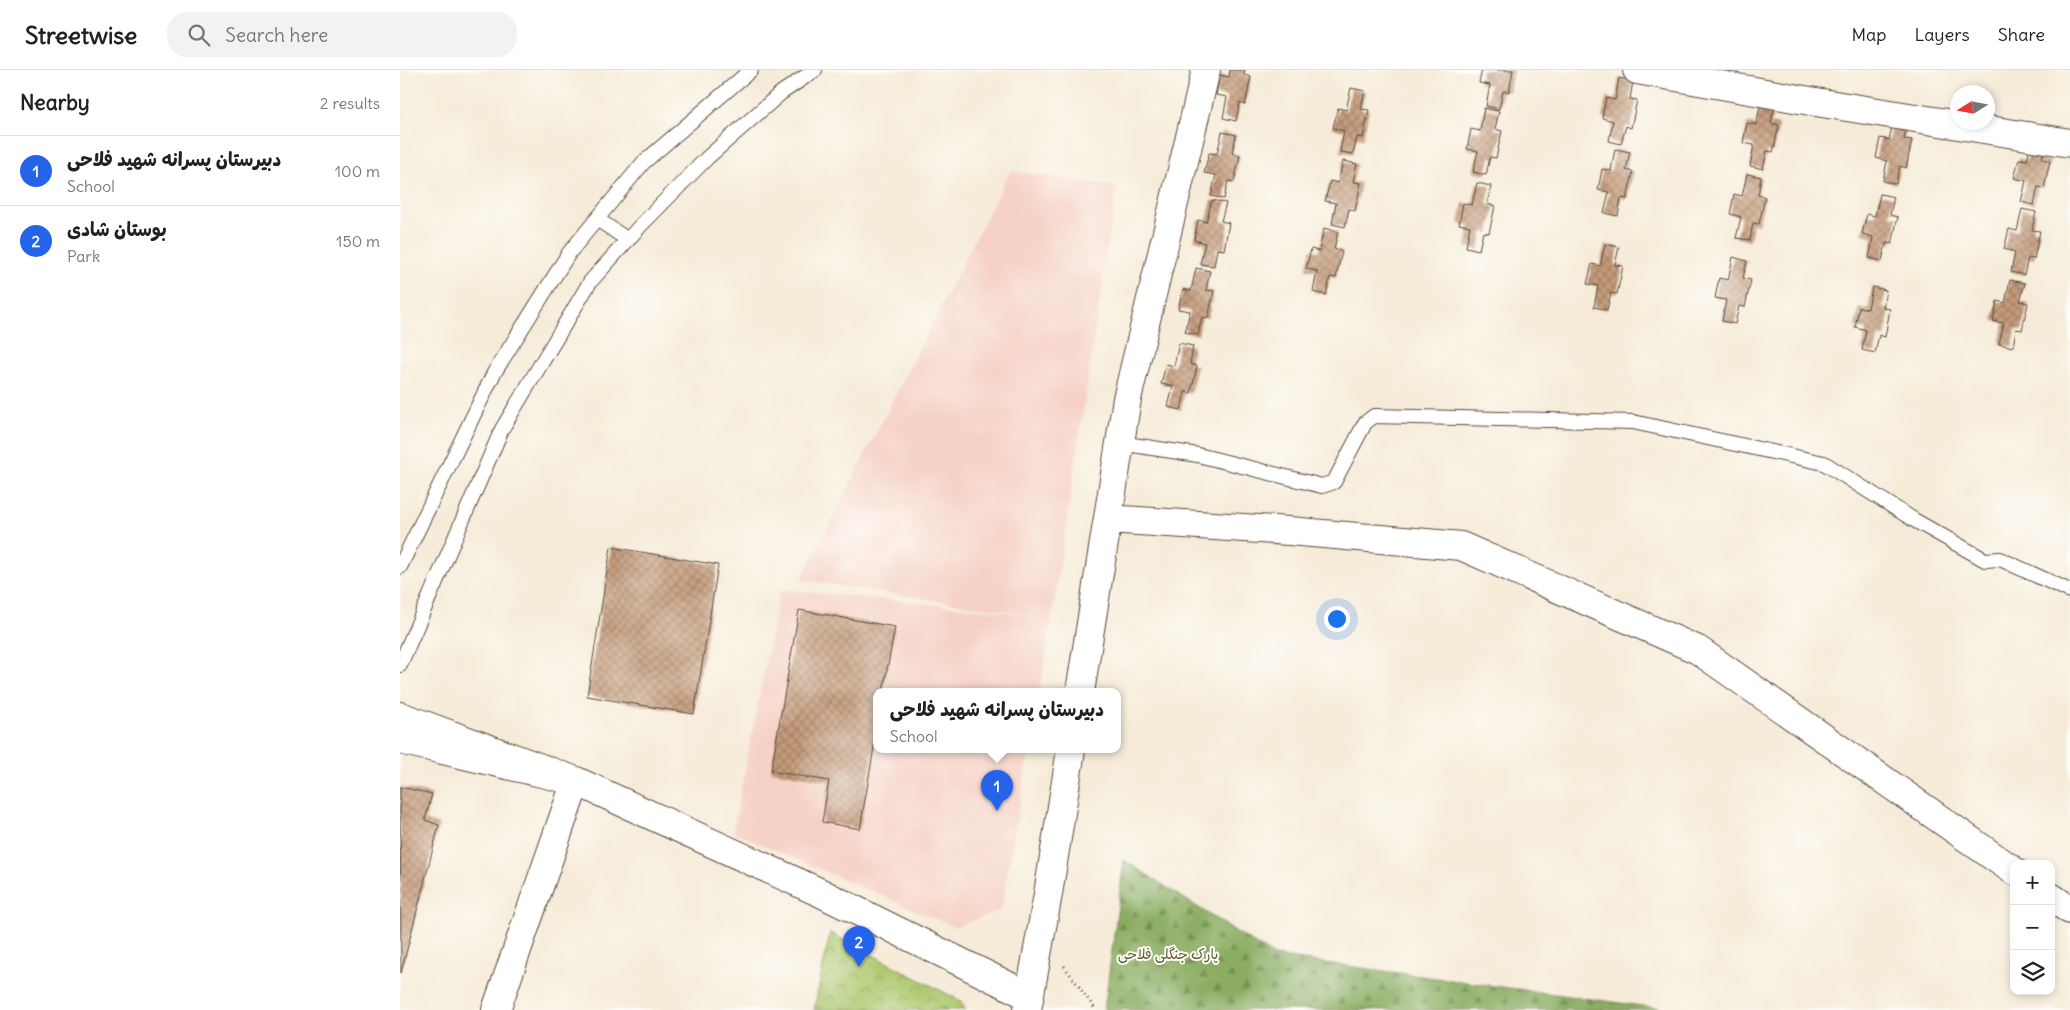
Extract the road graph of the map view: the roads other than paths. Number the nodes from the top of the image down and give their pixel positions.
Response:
1 (751, 70) edge
2 (815, 70) edge
3 (1206, 70) edge
4 (1637, 70) edge
5 (2070, 143) edge
6 (597, 219) junction
7 (628, 240) junction
8 (1120, 442) junction
9 (1108, 519) junction
10 (400, 567) edge
11 (2070, 591) edge
12 (400, 665) edge
13 (1081, 688) edge
14 (400, 716) edge
15 (400, 740) edge
16 (1070, 753) edge
17 (576, 781) junction
18 (2010, 867) edge
19 (2055, 900) edge
20 (2070, 910) edge
21 (1028, 1003) edge
22 (496, 1010) edge

1 - 6 lane
2 - 7 lane
3 - 8 street
4 - 5 street
6 - 7 lane
6 - 10 lane
7 - 12 lane
8 - 9 street
8 - 11 lane
9 - 13 street
9 - 18 street
14 - 17 street
15 - 17 street
16 - 21 street
17 - 21 street
17 - 22 street
19 - 20 street

